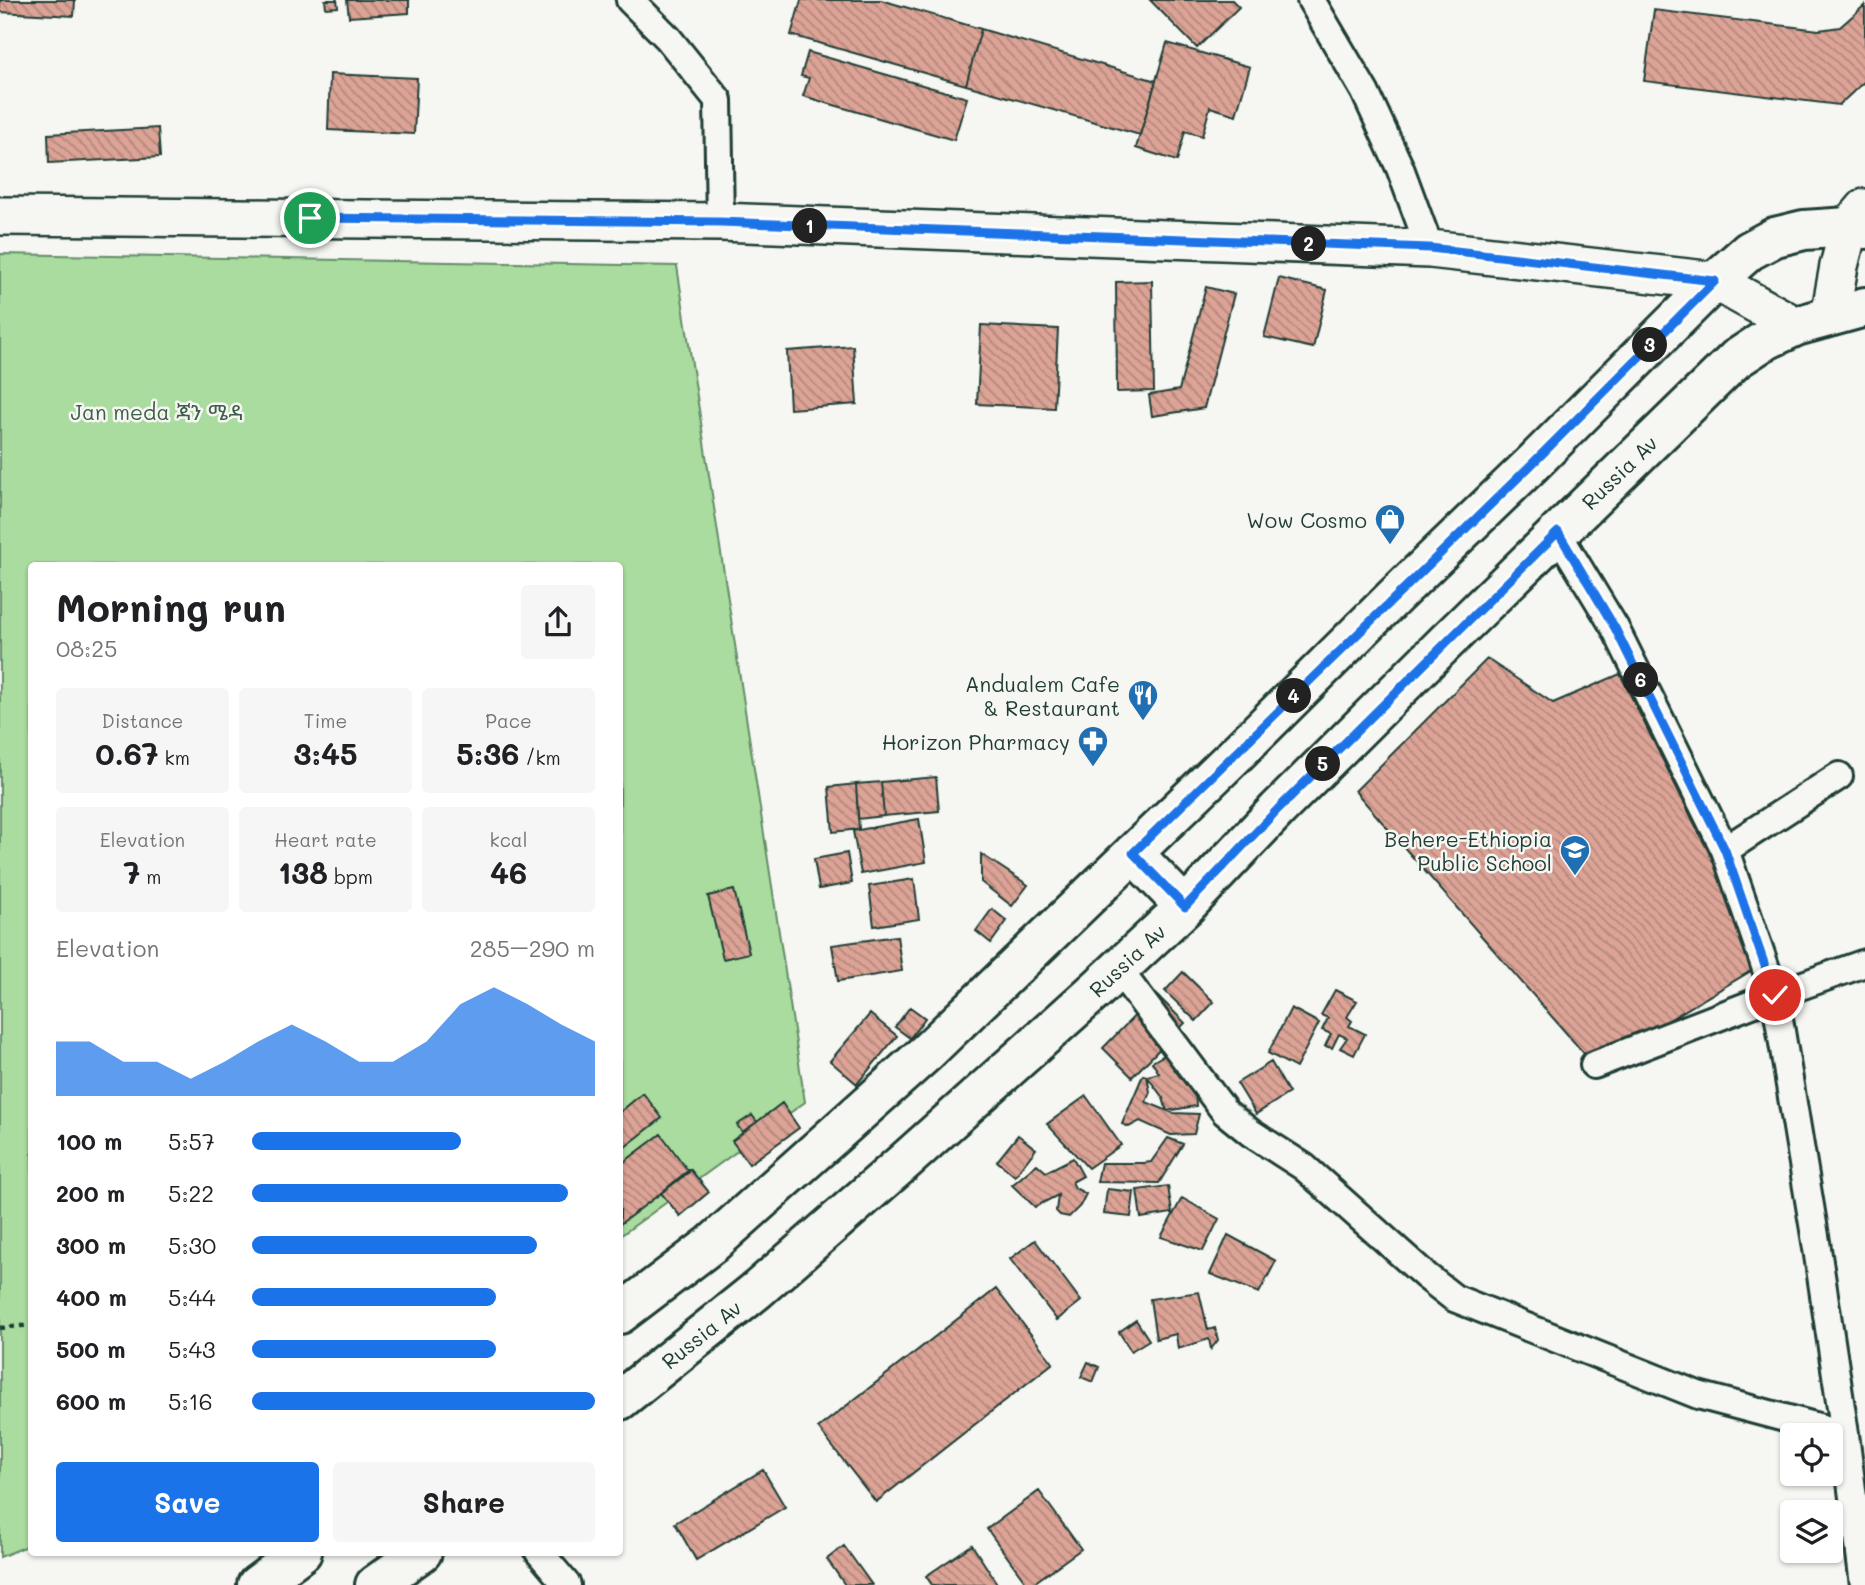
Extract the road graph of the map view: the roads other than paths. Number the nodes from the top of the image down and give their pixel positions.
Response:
1 (629, 0) edge
2 (1311, 0) edge
3 (0, 216) edge
4 (720, 222) junction
5 (1860, 222) edge
6 (1430, 248) junction
7 (1715, 281) junction
8 (1830, 316) edge
9 (1558, 532) junction
10 (1839, 776) dead end
11 (1725, 850) junction
12 (1133, 853) junction
13 (1185, 907) junction
14 (1865, 962) edge
15 (1118, 969) junction
16 (1775, 995) junction
17 (1594, 1065) dead end
18 (623, 1312) edge
19 (623, 1398) edge
20 (1845, 1434) junction
21 (297, 1556) edge
22 (416, 1556) edge
23 (542, 1556) edge
24 (257, 1585) edge
25 (375, 1585) edge
26 (567, 1585) edge
27 (1864, 1585) edge

1 - 4 street
2 - 6 street
3 - 4 main road
4 - 6 main road
5 - 7 main road
5 - 8 main road
6 - 7 main road
7 - 8 main road
7 - 12 main road
8 - 9 main road, Russia Av
9 - 11 street
9 - 13 main road, Russia Av
10 - 11 street
11 - 16 street
12 - 13 main road
12 - 18 main road
13 - 15 main road, Russia Av
14 - 16 street
15 - 19 main road, Russia Av
15 - 20 street
16 - 17 street
16 - 20 street
20 - 27 street
21 - 24 main road
22 - 25 main road
23 - 26 street

